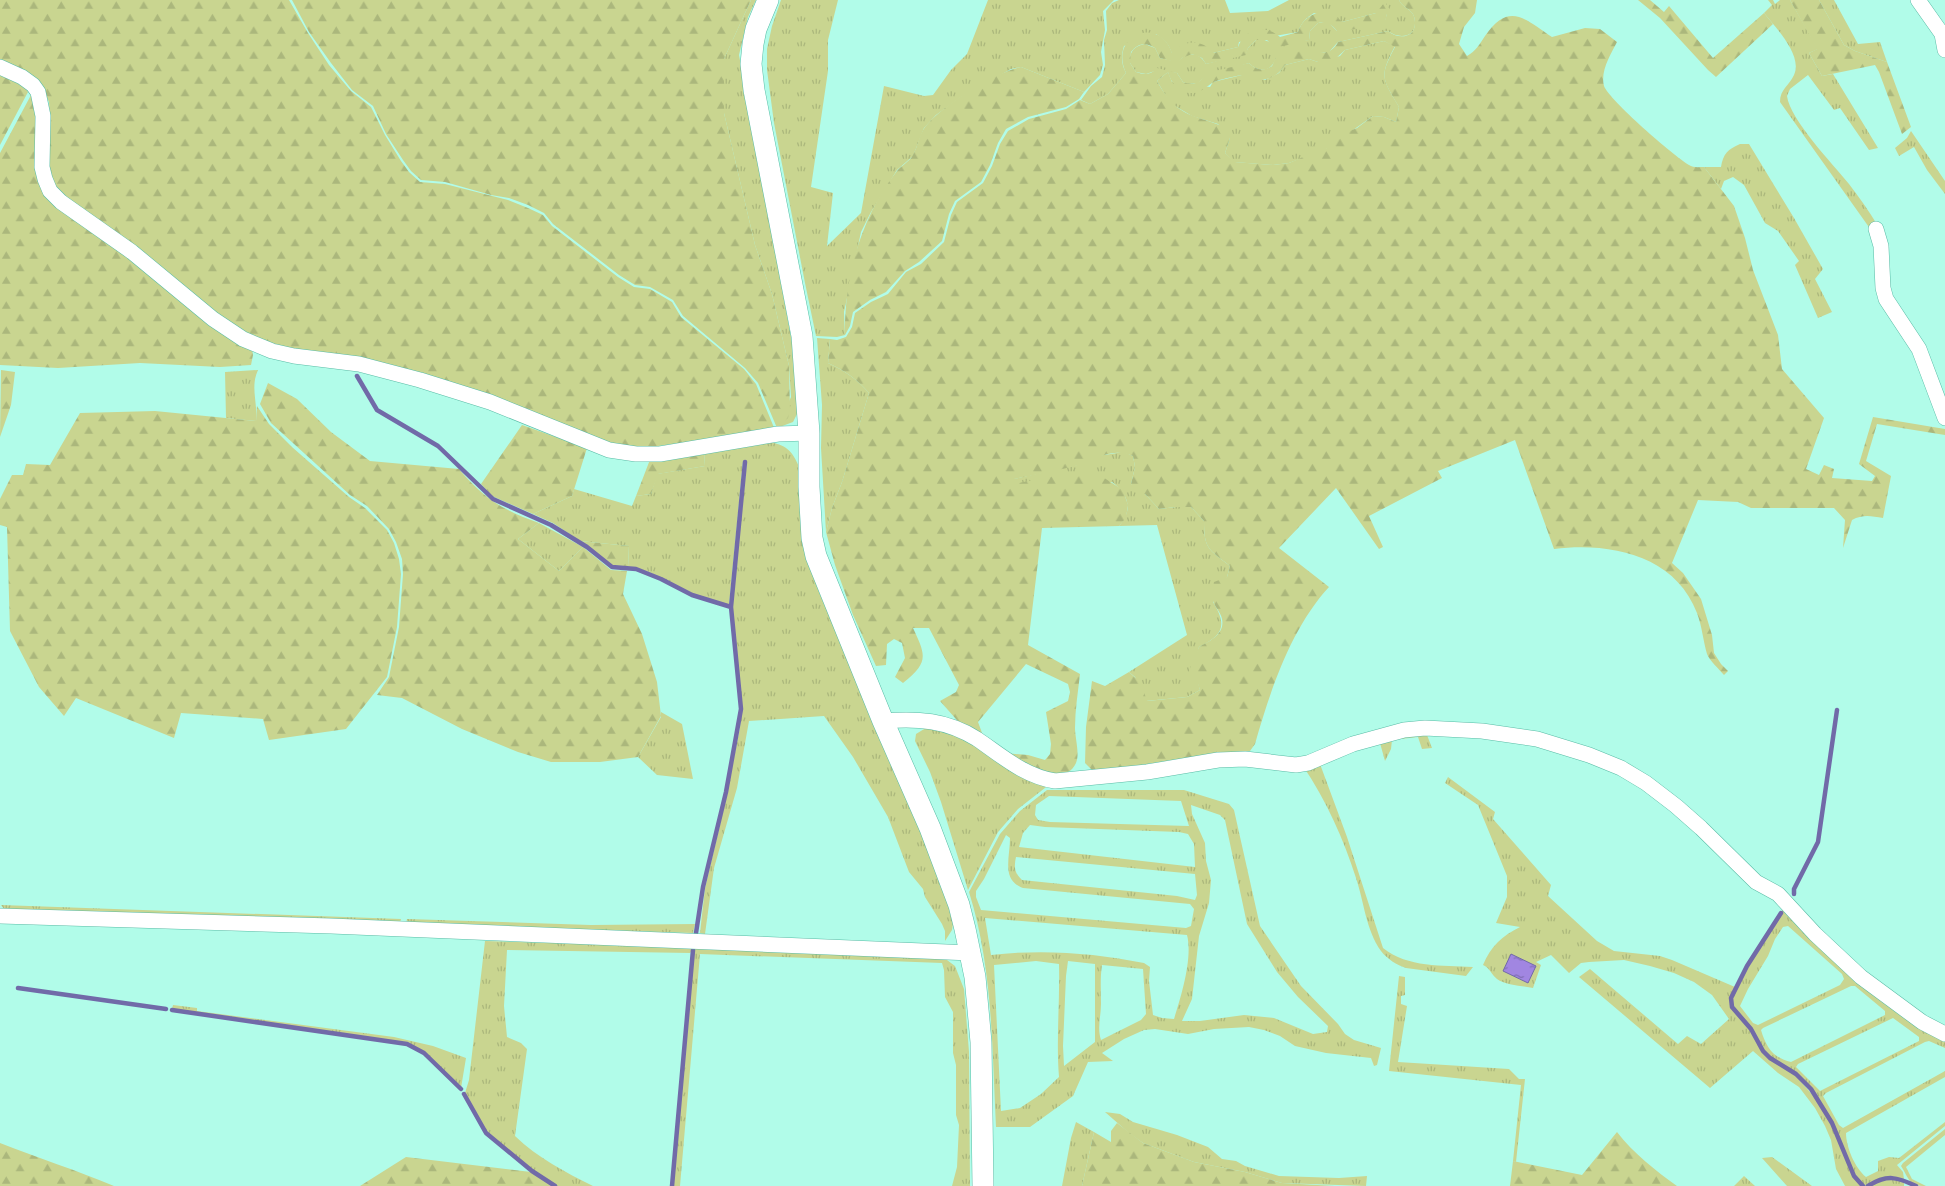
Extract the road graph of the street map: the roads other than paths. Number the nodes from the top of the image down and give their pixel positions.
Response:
1 (768, 0) edge
2 (1918, 0) edge
3 (1945, 50) edge
4 (0, 67) edge
5 (1876, 229) dead end
6 (1945, 418) edge
7 (809, 432) junction
8 (884, 721) junction
9 (0, 916) edge
10 (971, 953) junction
11 (1945, 1034) edge
12 (983, 1186) edge

1 - 7 main road
2 - 3 street
4 - 7 street
5 - 6 street
7 - 8 main road
8 - 10 main road
8 - 11 street
9 - 10 street
10 - 12 main road

